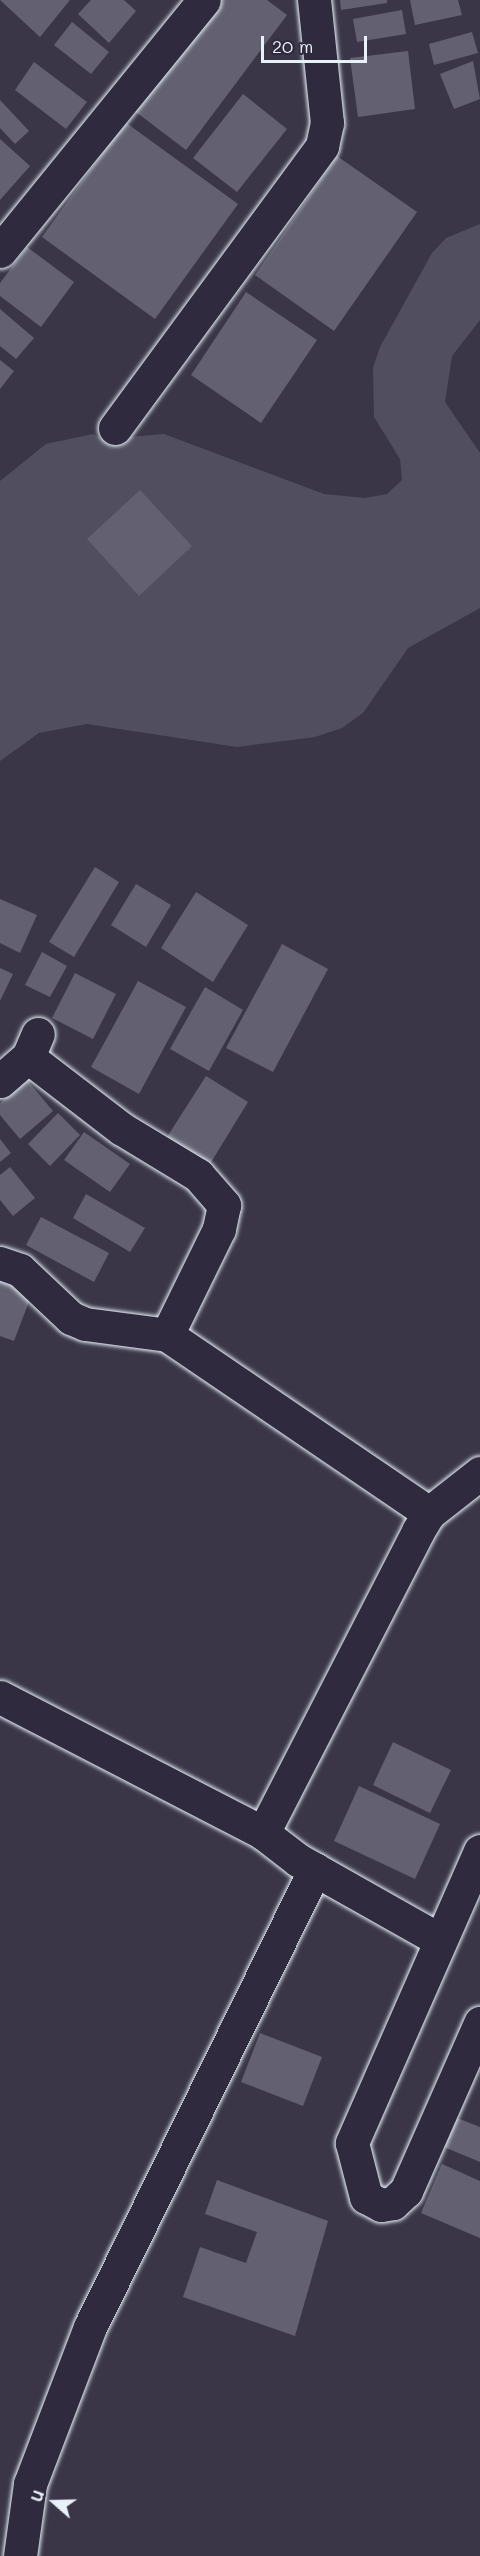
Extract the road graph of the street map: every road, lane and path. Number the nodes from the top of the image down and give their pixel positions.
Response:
1 (204, 0) edge
2 (314, 0) edge
3 (0, 251) edge
4 (115, 428) dead end
5 (0, 1080) edge
6 (0, 1263) edge
7 (167, 1335) junction
8 (480, 1473) edge
9 (429, 1513) junction
10 (0, 1697) edge
11 (263, 1833) junction
12 (480, 1851) edge
13 (315, 1869) junction
14 (440, 1940) junction
15 (480, 2023) edge
16 (20, 2556) edge

1 - 3 street
2 - 4 street
5 - 7 street
6 - 7 street
7 - 9 street
8 - 9 street
9 - 11 street
10 - 11 street
11 - 13 street
12 - 14 street
13 - 14 street
13 - 16 street
14 - 15 street

